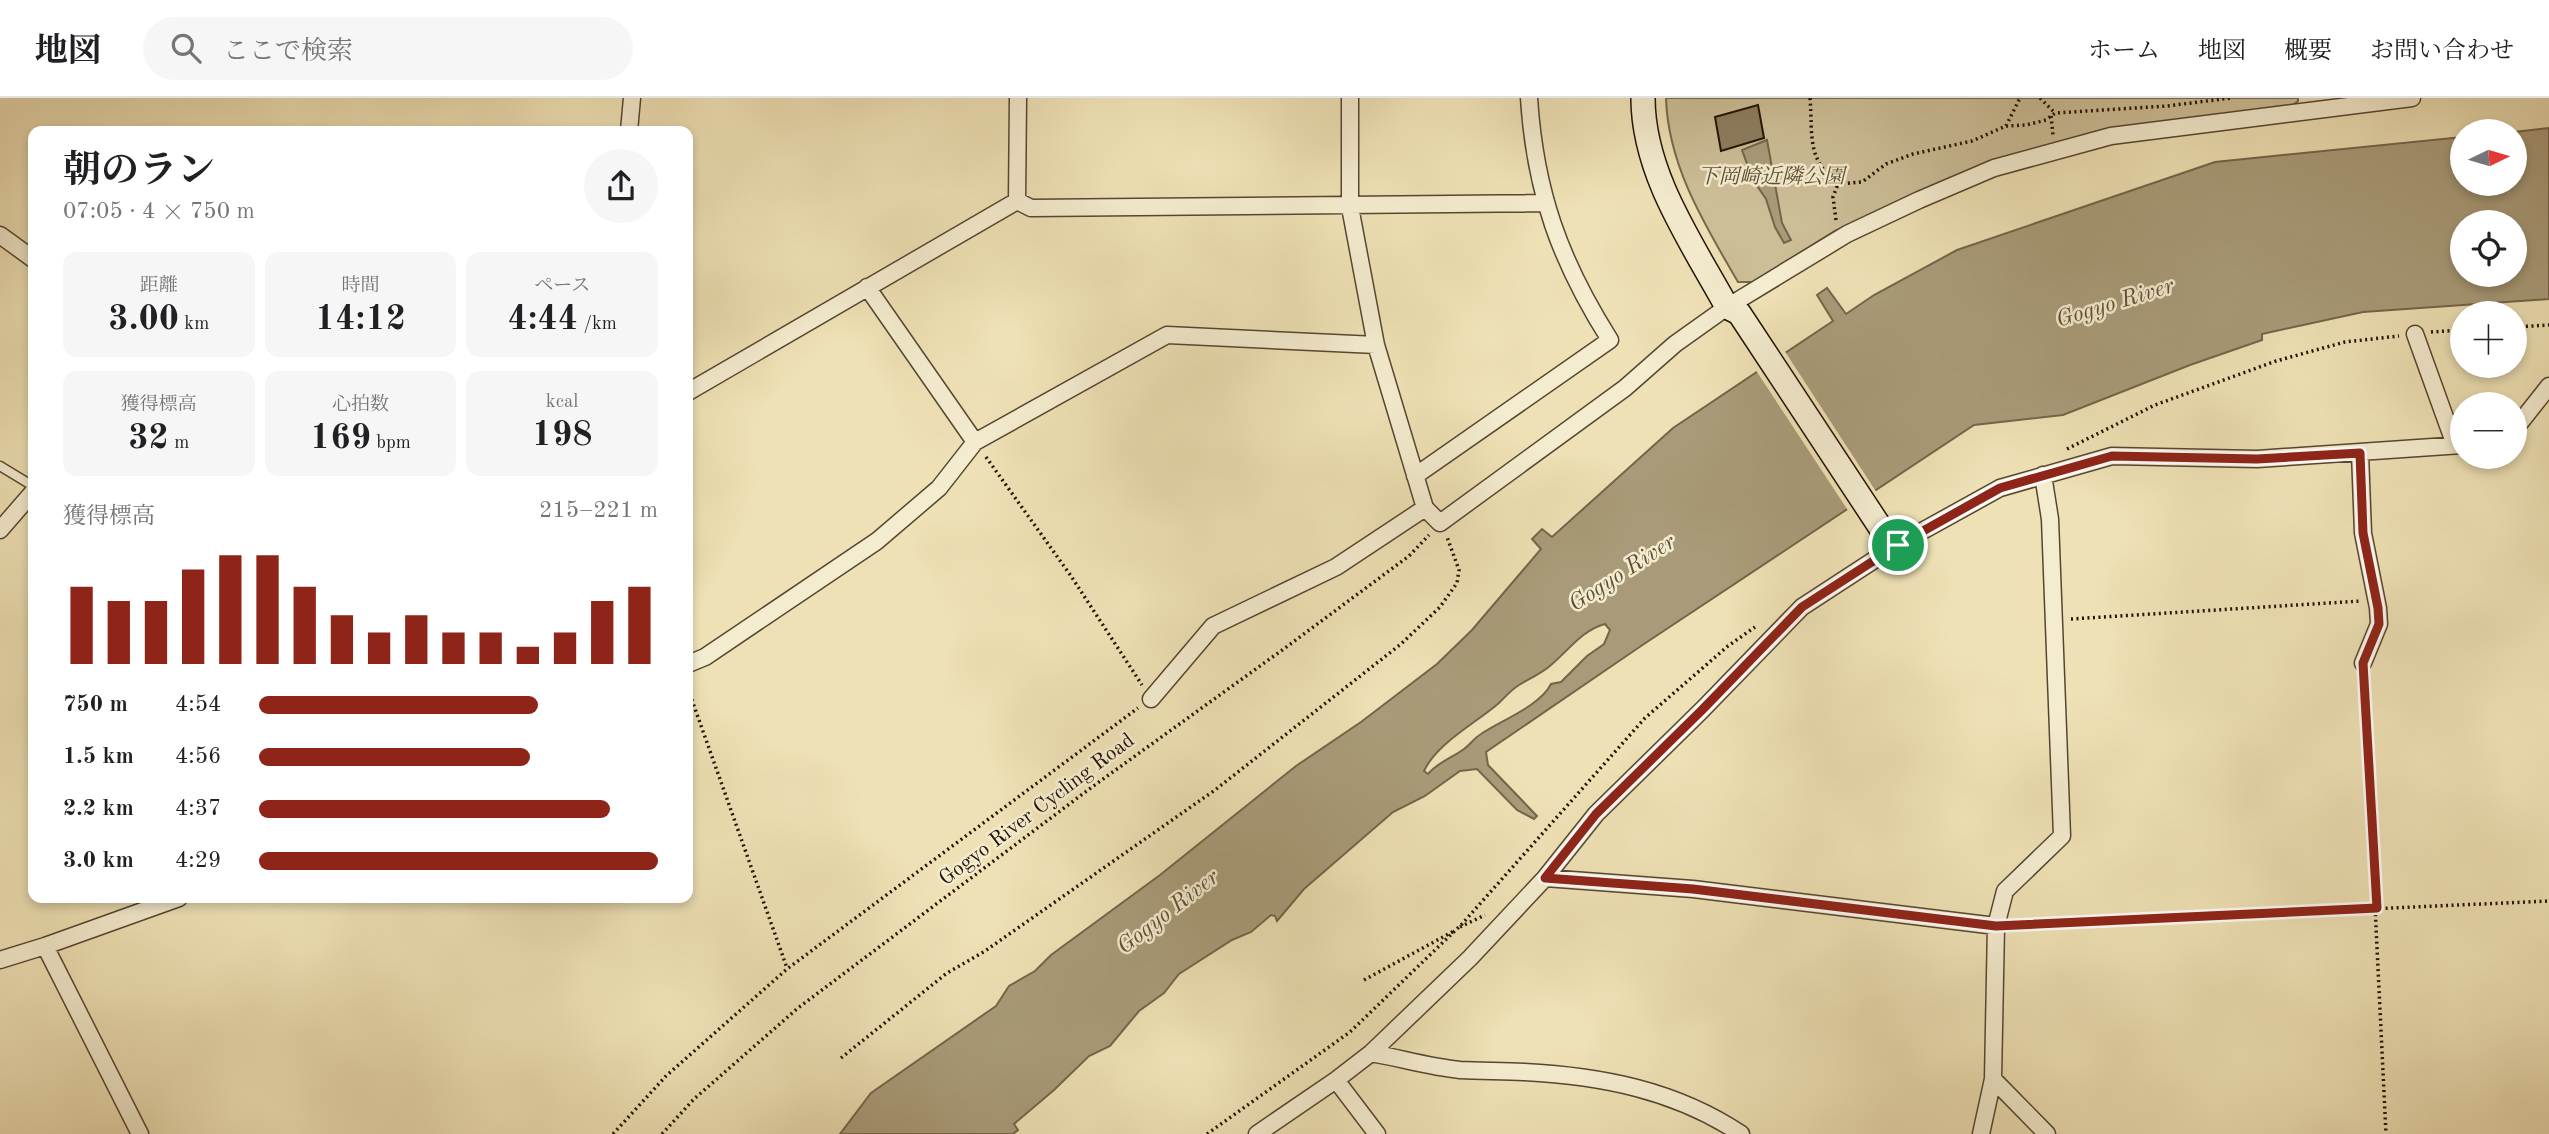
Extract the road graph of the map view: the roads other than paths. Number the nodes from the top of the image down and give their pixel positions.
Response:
1 (632, 98) edge
2 (1018, 98) edge
3 (1350, 98) edge
4 (1529, 98) edge
5 (1643, 98) edge
6 (2412, 98) edge
7 (2305, 106) edge
8 (629, 126) edge
9 (1017, 201) junction
10 (1545, 203) junction
11 (1350, 207) junction
12 (0, 235) edge
13 (28, 255) edge
14 (867, 287) junction
15 (1733, 310) junction
16 (2415, 334) road end
17 (1376, 345) junction
18 (2549, 386) edge
19 (693, 389) edge
20 (2527, 414) edge
21 (2450, 424) edge
22 (975, 442) junction
23 (2450, 446) edge
24 (2360, 453) junction
25 (0, 467) edge
26 (2043, 475) junction
27 (1415, 477) junction
28 (28, 483) edge
29 (28, 498) edge
30 (1425, 508) junction
31 (0, 530) edge
32 (1893, 542) junction
33 (693, 662) edge
34 (2363, 663) road end
35 (1151, 699) road end
36 (1545, 878) junction
37 (162, 903) edge
38 (1996, 926) junction
39 (45, 946) junction
40 (0, 960) edge
41 (1371, 1053) junction
42 (1993, 1079) junction
43 (1336, 1080) junction
44 (140, 1134) edge
45 (1257, 1134) edge
46 (1377, 1134) edge
47 (1741, 1134) edge
48 (1981, 1134) edge
49 (2047, 1134) edge

1 - 8 street
2 - 9 street
3 - 11 street
4 - 10 street
5 - 15 street
6 - 7 street
7 - 15 street
9 - 11 street
9 - 14 street
10 - 11 street
10 - 27 street
11 - 17 street
12 - 13 street
14 - 19 street
14 - 22 street
15 - 30 street
15 - 32 street
16 - 21 street
17 - 22 street
17 - 27 street
18 - 20 street
22 - 33 street
23 - 24 street
24 - 26 street
24 - 34 street
25 - 28 lane
26 - 32 street
26 - 38 street
27 - 30 street
29 - 31 street
30 - 35 street
32 - 36 street
36 - 38 street
36 - 41 street
37 - 39 street
38 - 42 street
39 - 40 street
39 - 44 street
41 - 43 street
41 - 47 street
42 - 48 street
42 - 49 street
43 - 45 street
43 - 46 street

